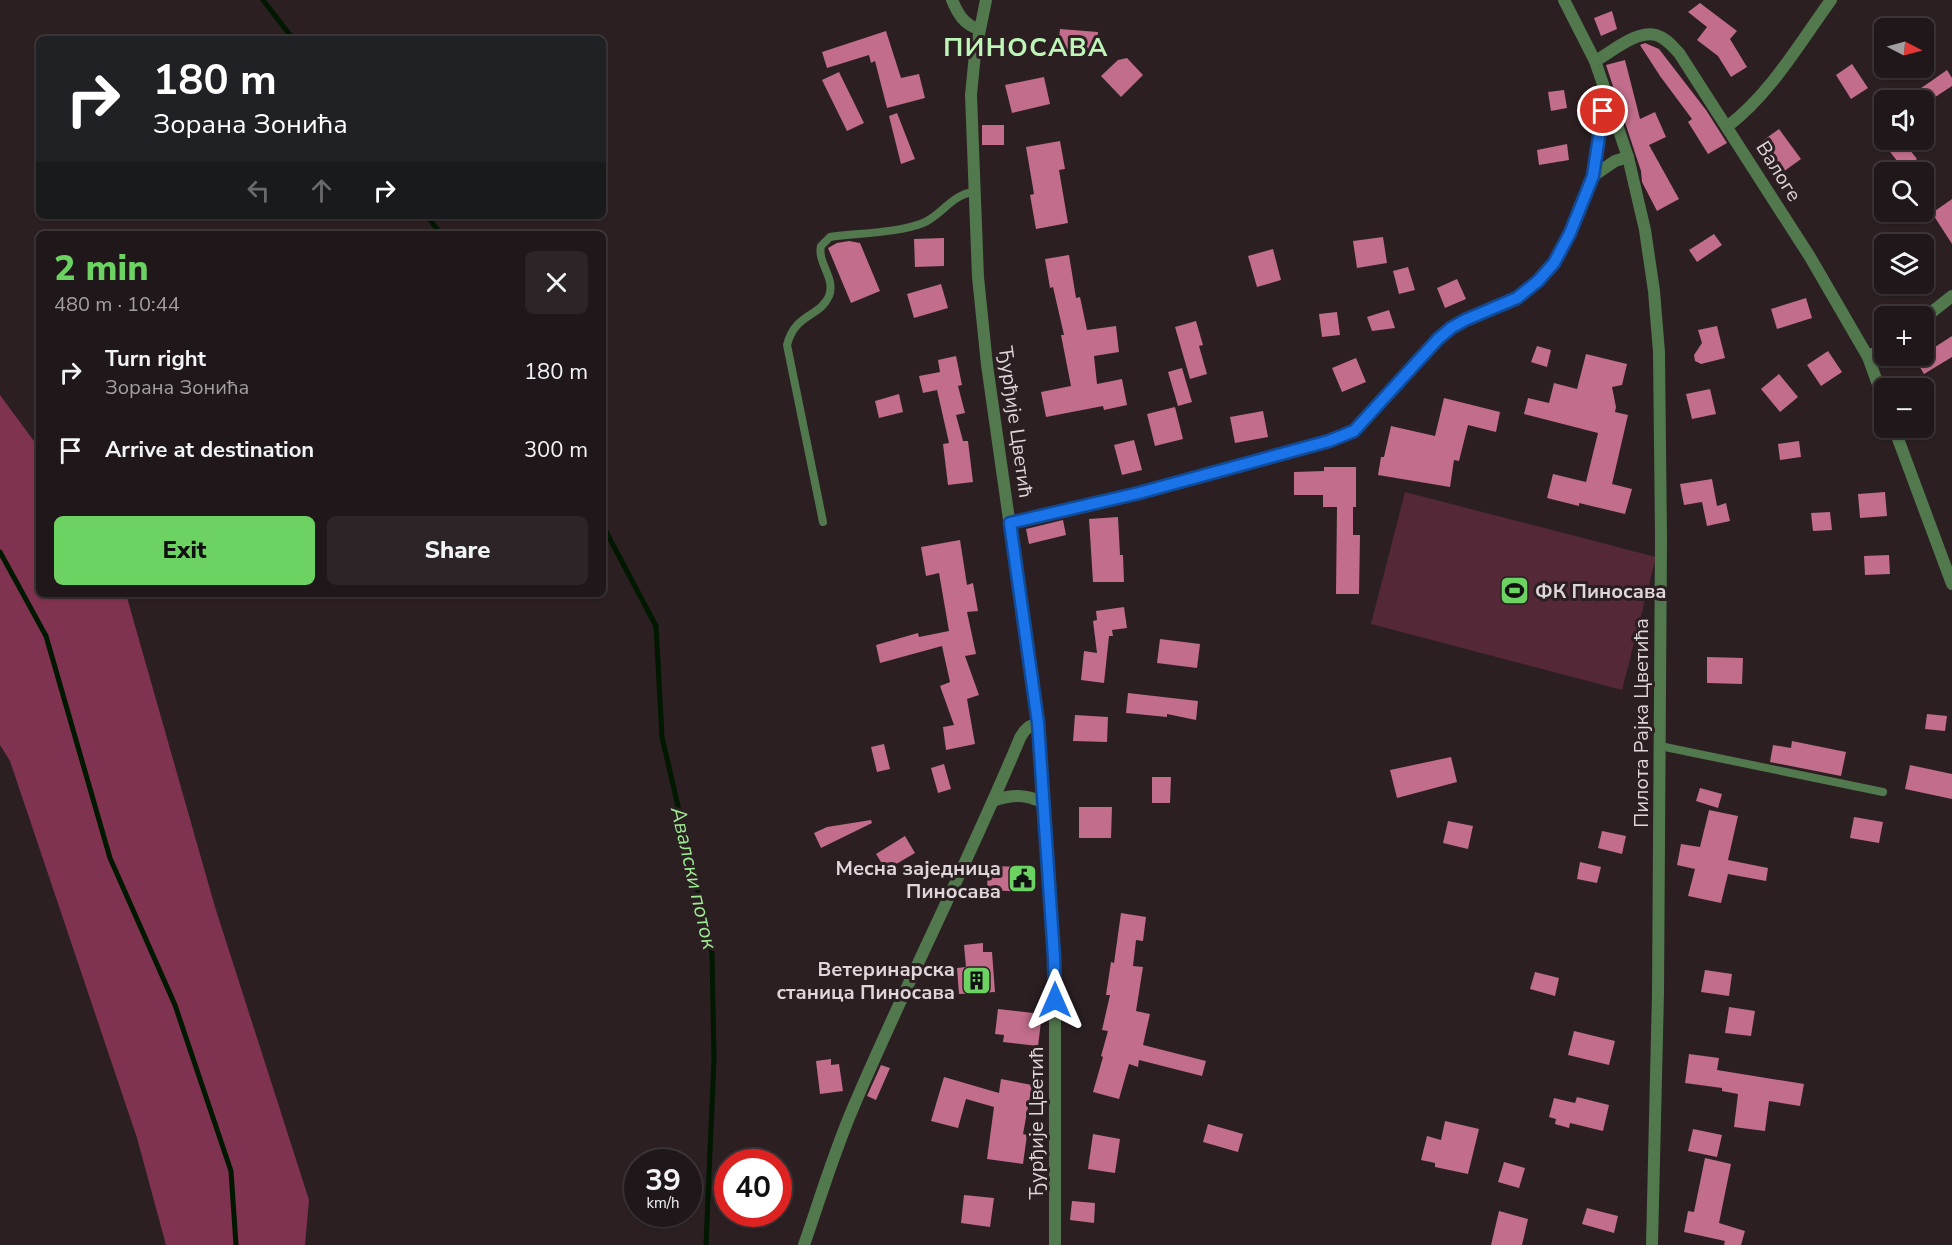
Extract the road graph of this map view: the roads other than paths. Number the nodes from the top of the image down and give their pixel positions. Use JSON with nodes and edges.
{"nodes":[{"id":1,"x":952,"y":0,"type":"edge"},
{"id":2,"x":986,"y":0,"type":"edge"},
{"id":3,"x":1564,"y":0,"type":"edge"},
{"id":4,"x":1831,"y":0,"type":"edge"},
{"id":5,"x":979,"y":29,"type":"junction"},
{"id":6,"x":1595,"y":61,"type":"junction"},
{"id":7,"x":1606,"y":89,"type":"junction"},
{"id":8,"x":1728,"y":126,"type":"junction"},
{"id":9,"x":1628,"y":157,"type":"junction"},
{"id":10,"x":1593,"y":176,"type":"junction"},
{"id":11,"x":974,"y":192,"type":"junction"},
{"id":12,"x":1952,"y":296,"type":"edge"},
{"id":13,"x":1934,"y":310,"type":"edge"},
{"id":14,"x":1874,"y":353,"type":"edge"},
{"id":15,"x":1868,"y":357,"type":"junction"},
{"id":16,"x":1876,"y":378,"type":"edge"},
{"id":17,"x":1898,"y":438,"type":"edge"},
{"id":18,"x":823,"y":522,"type":"dead end"},
{"id":19,"x":1010,"y":523,"type":"junction"},
{"id":20,"x":1952,"y":584,"type":"edge"},
{"id":21,"x":1038,"y":723,"type":"junction"},
{"id":22,"x":1660,"y":746,"type":"junction"},
{"id":23,"x":1883,"y":792,"type":"dead end"},
{"id":24,"x":993,"y":801,"type":"junction"},
{"id":25,"x":1044,"y":803,"type":"junction"},
{"id":26,"x":804,"y":1245,"type":"edge"},
{"id":27,"x":1055,"y":1245,"type":"edge"},
{"id":28,"x":1652,"y":1245,"type":"edge"}],
"edges":[{"from":1,"to":5,"type":"street"},
{"from":2,"to":5,"type":"street","name":"Ђурђије Цветић"},
{"from":3,"to":6,"type":"street","name":"Пилота Рајка Цветића"},
{"from":4,"to":8,"type":"street"},
{"from":5,"to":11,"type":"street","name":"Ђурђије Цветић"},
{"from":6,"to":7,"type":"street","name":"Пилота Рајка Цветића"},
{"from":6,"to":8,"type":"street","name":"Валоге"},
{"from":7,"to":9,"type":"street","name":"Пилота Рајка Цветића"},
{"from":7,"to":10,"type":"street"},
{"from":8,"to":15,"type":"street","name":"Валоге"},
{"from":9,"to":10,"type":"street"},
{"from":9,"to":22,"type":"street","name":"Пилота Рајка Цветића"},
{"from":10,"to":19,"type":"street"},
{"from":11,"to":18,"type":"lane"},
{"from":11,"to":19,"type":"street","name":"Ђурђије Цветић"},
{"from":12,"to":13,"type":"street"},
{"from":14,"to":15,"type":"street"},
{"from":15,"to":16,"type":"street","name":"Валоге"},
{"from":17,"to":20,"type":"street"},
{"from":19,"to":21,"type":"street","name":"Ђурђије Цветић"},
{"from":21,"to":24,"type":"street"},
{"from":21,"to":25,"type":"street","name":"Ђурђије Цветић"},
{"from":22,"to":23,"type":"lane"},
{"from":22,"to":28,"type":"street","name":"Пилота Рајка Цветића"},
{"from":24,"to":25,"type":"street"},
{"from":24,"to":26,"type":"street"},
{"from":25,"to":27,"type":"street","name":"Ђурђије Цветић"}]}
